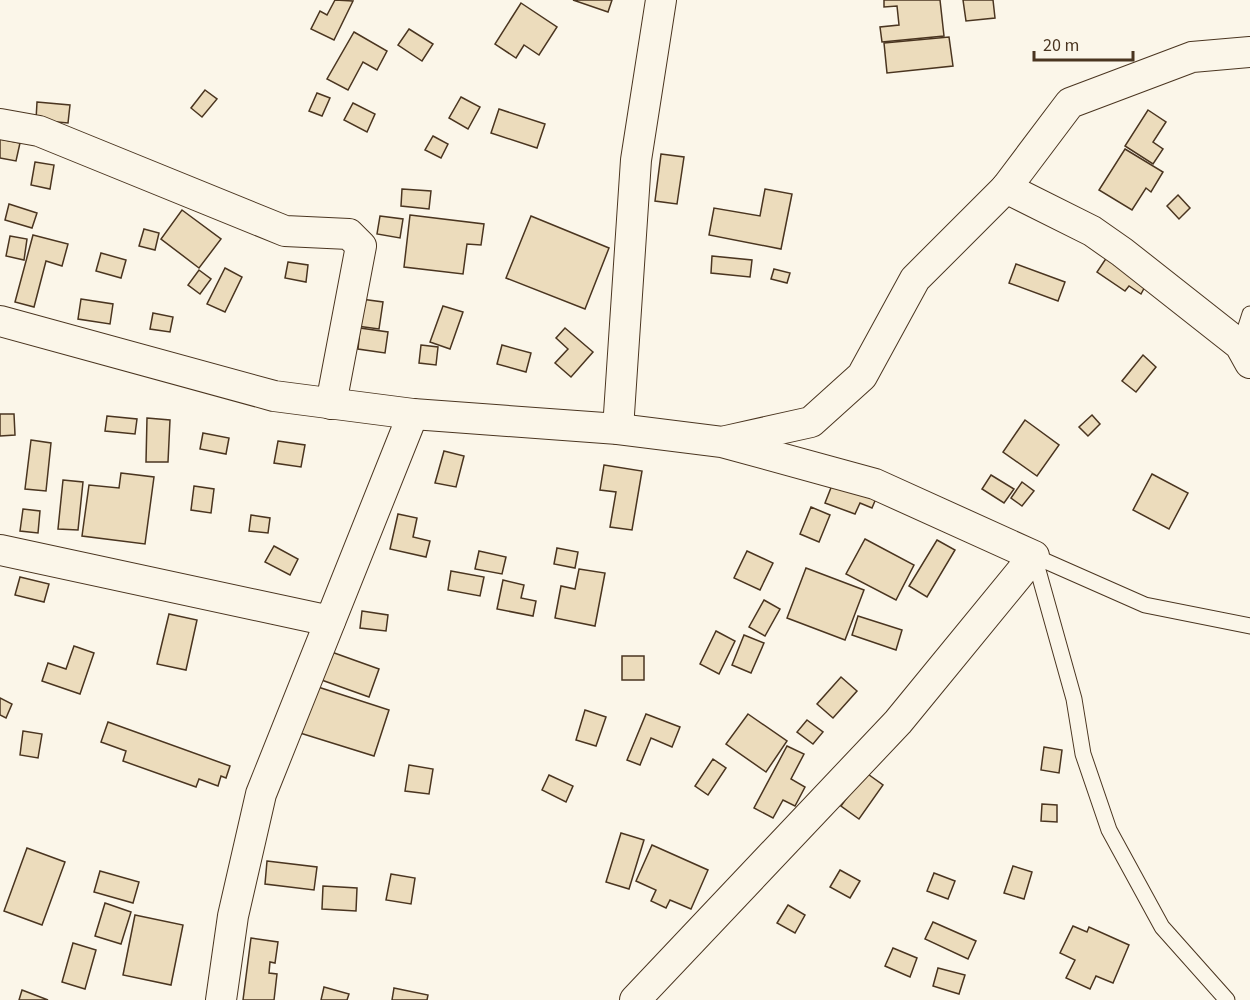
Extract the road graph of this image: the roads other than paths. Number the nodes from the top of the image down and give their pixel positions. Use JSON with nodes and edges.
{"nodes":[{"id":1,"x":662,"y":0,"type":"edge"},
{"id":2,"x":1250,"y":52,"type":"edge"},
{"id":3,"x":0,"y":124,"type":"edge"},
{"id":4,"x":1006,"y":188,"type":"junction"},
{"id":5,"x":1250,"y":314,"type":"edge"},
{"id":6,"x":0,"y":321,"type":"edge"},
{"id":7,"x":1245,"y":354,"type":"edge"},
{"id":8,"x":331,"y":404,"type":"junction"},
{"id":9,"x":413,"y":414,"type":"junction"},
{"id":10,"x":618,"y":429,"type":"junction"},
{"id":11,"x":722,"y":442,"type":"junction"},
{"id":12,"x":0,"y":550,"type":"edge"},
{"id":13,"x":1034,"y":556,"type":"junction"},
{"id":14,"x":330,"y":621,"type":"junction"},
{"id":15,"x":1250,"y":626,"type":"edge"},
{"id":16,"x":221,"y":1000,"type":"edge"},
{"id":17,"x":635,"y":1000,"type":"edge"},
{"id":18,"x":1227,"y":1000,"type":"edge"}],
"edges":[{"from":1,"to":10,"type":"street"},
{"from":2,"to":4,"type":"street"},
{"from":3,"to":8,"type":"street"},
{"from":4,"to":7,"type":"street"},
{"from":4,"to":11,"type":"street"},
{"from":5,"to":7,"type":"lane"},
{"from":6,"to":8,"type":"street"},
{"from":8,"to":9,"type":"street"},
{"from":9,"to":10,"type":"street"},
{"from":9,"to":14,"type":"street"},
{"from":10,"to":11,"type":"street"},
{"from":11,"to":13,"type":"street"},
{"from":12,"to":14,"type":"street"},
{"from":13,"to":15,"type":"lane"},
{"from":13,"to":17,"type":"street"},
{"from":13,"to":18,"type":"lane"},
{"from":14,"to":16,"type":"street"}]}
